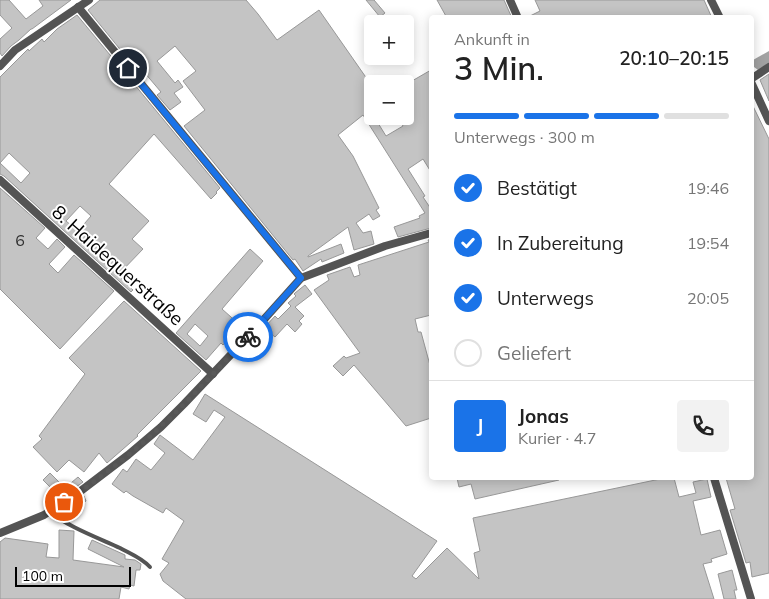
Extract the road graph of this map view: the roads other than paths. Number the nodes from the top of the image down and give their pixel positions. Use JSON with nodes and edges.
{"nodes":[{"id":1,"x":89,"y":0,"type":"edge"},
{"id":2,"x":510,"y":0,"type":"edge"},
{"id":3,"x":711,"y":0,"type":"edge"},
{"id":4,"x":78,"y":7,"type":"junction"},
{"id":5,"x":517,"y":15,"type":"edge"},
{"id":6,"x":718,"y":15,"type":"edge"},
{"id":7,"x":0,"y":66,"type":"edge"},
{"id":8,"x":769,"y":67,"type":"edge"},
{"id":9,"x":754,"y":79,"type":"edge"},
{"id":10,"x":754,"y":88,"type":"edge"},
{"id":11,"x":769,"y":121,"type":"edge"},
{"id":12,"x":0,"y":180,"type":"edge"},
{"id":13,"x":429,"y":234,"type":"edge"},
{"id":14,"x":301,"y":278,"type":"junction"},
{"id":15,"x":213,"y":374,"type":"junction"},
{"id":16,"x":715,"y":480,"type":"edge"},
{"id":17,"x":50,"y":511,"type":"junction"},
{"id":18,"x":0,"y":533,"type":"edge"},
{"id":19,"x":150,"y":567,"type":"dead end"},
{"id":20,"x":751,"y":599,"type":"edge"}],
"edges":[{"from":1,"to":4,"type":"street"},
{"from":2,"to":5,"type":"street"},
{"from":3,"to":6,"type":"street"},
{"from":4,"to":7,"type":"street"},
{"from":4,"to":14,"type":"street"},
{"from":8,"to":9,"type":"street"},
{"from":10,"to":11,"type":"street"},
{"from":12,"to":15,"type":"street","name":"8. Haidequerstraße"},
{"from":13,"to":14,"type":"street"},
{"from":14,"to":15,"type":"street"},
{"from":15,"to":17,"type":"street"},
{"from":16,"to":20,"type":"street"},
{"from":17,"to":18,"type":"street"},
{"from":17,"to":19,"type":"lane"}]}
